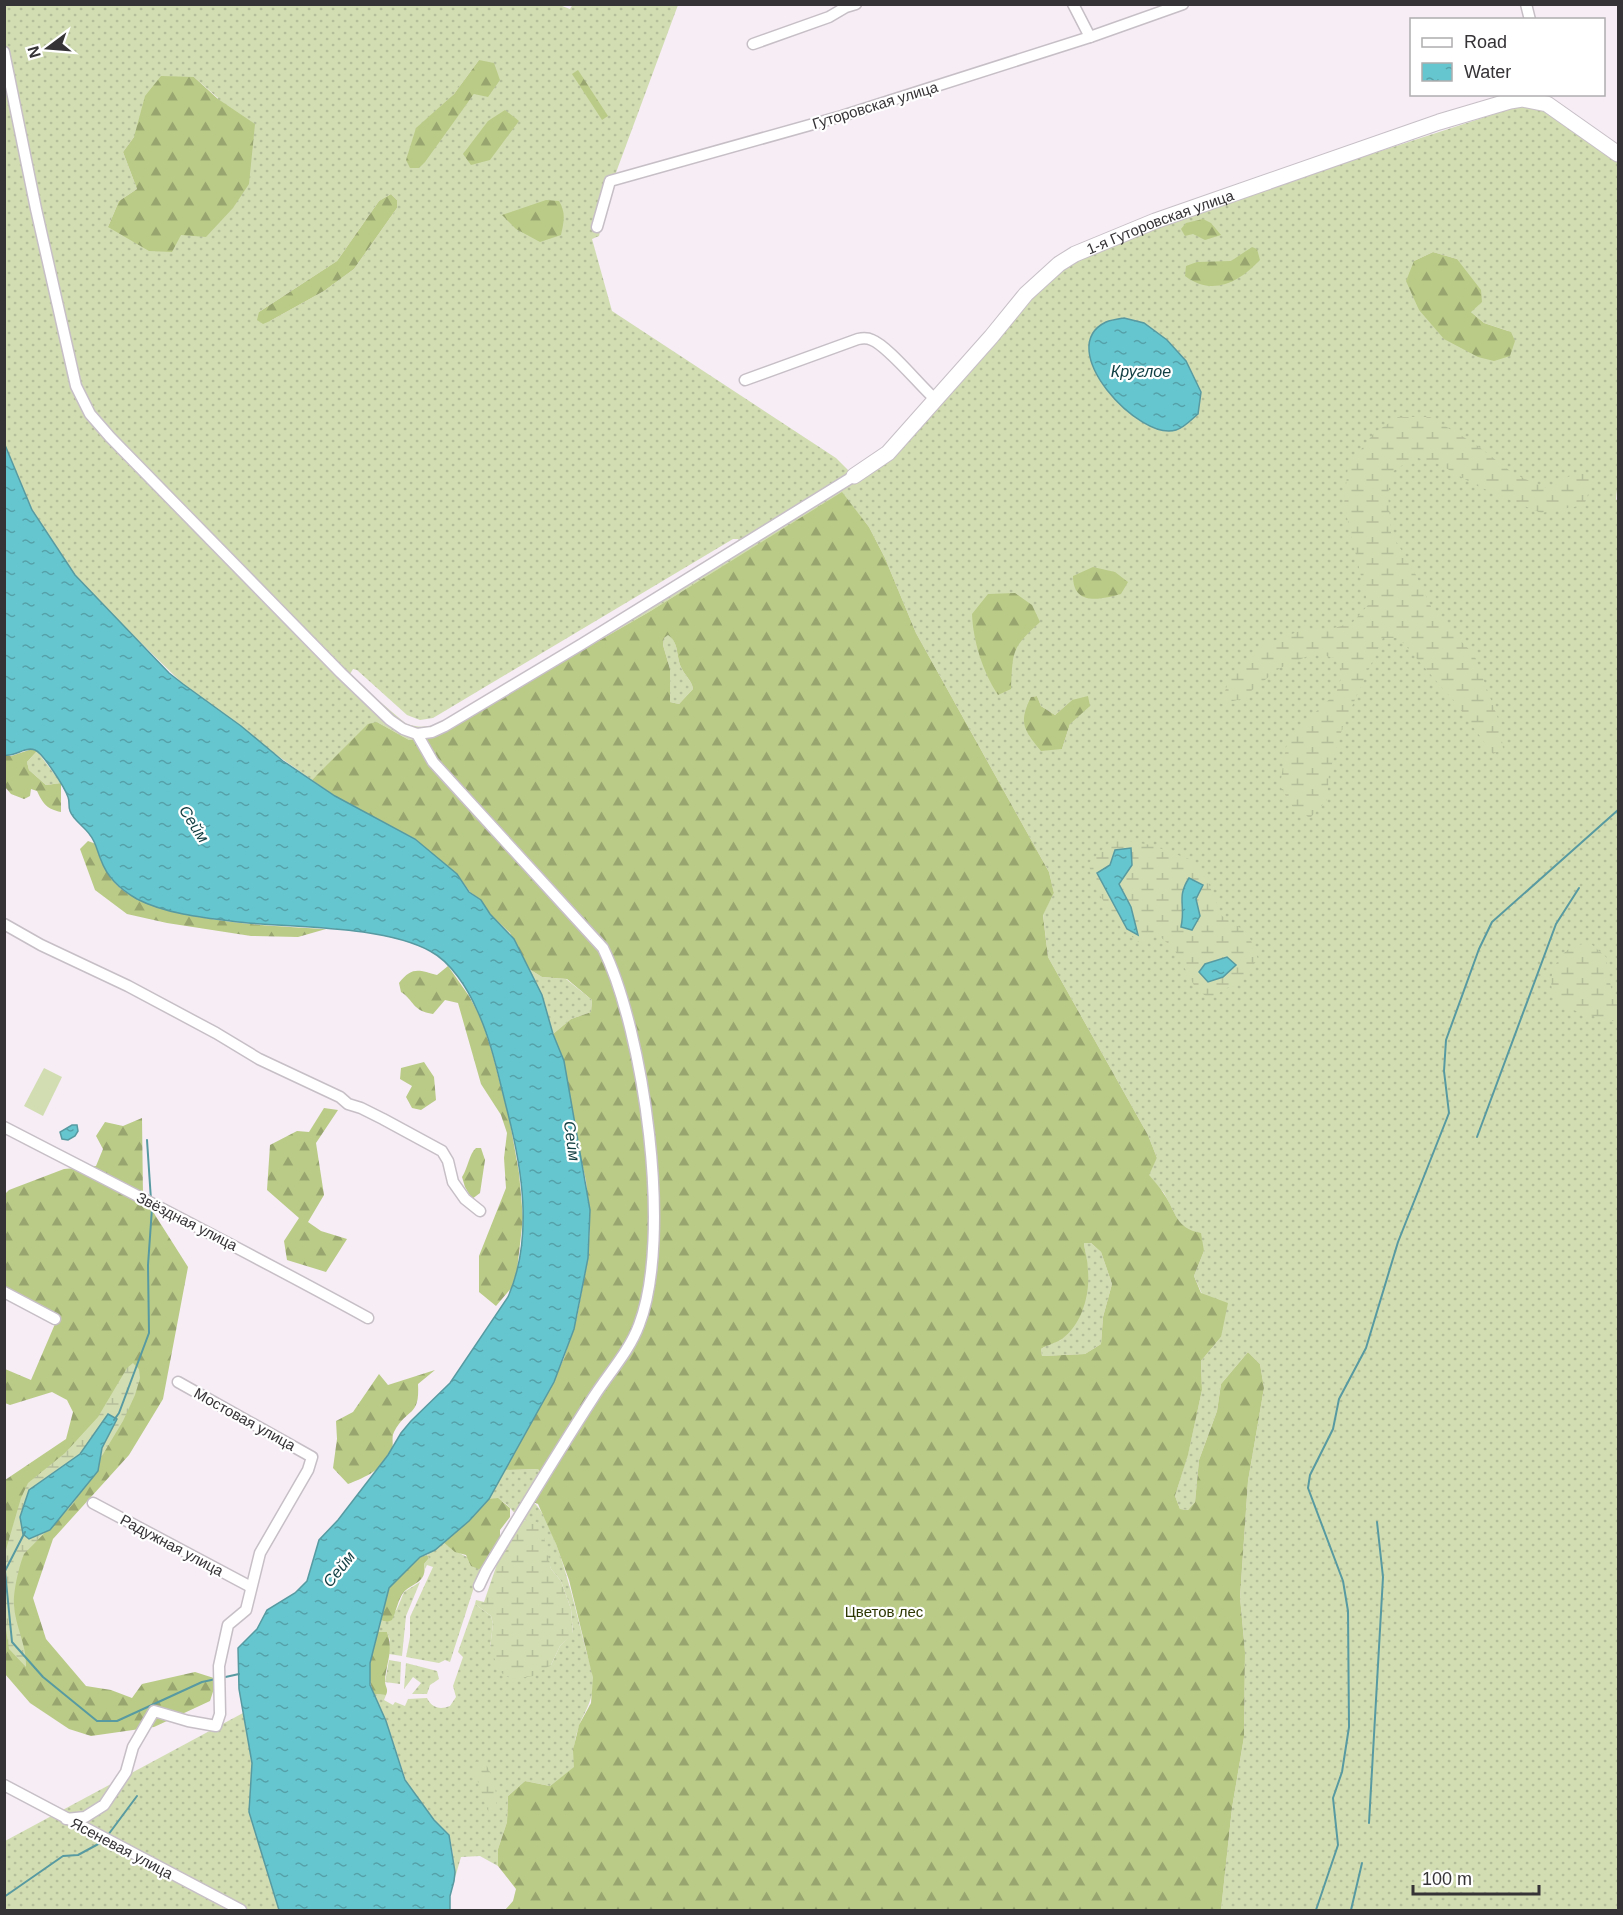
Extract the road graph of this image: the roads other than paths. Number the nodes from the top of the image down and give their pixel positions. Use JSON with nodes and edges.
{"nodes":[{"id":1,"x":856,"y":4,"type":"edge"},
{"id":2,"x":1073,"y":4,"type":"edge"},
{"id":3,"x":1183,"y":4,"type":"edge"},
{"id":4,"x":1090,"y":37,"type":"junction"},
{"id":5,"x":753,"y":44,"type":"dead end"},
{"id":6,"x":4,"y":52,"type":"edge"},
{"id":7,"x":1546,"y":99,"type":"edge"},
{"id":8,"x":1618,"y":154,"type":"edge"},
{"id":9,"x":597,"y":227,"type":"dead end"},
{"id":10,"x":745,"y":380,"type":"dead end"},
{"id":11,"x":936,"y":400,"type":"junction"},
{"id":12,"x":854,"y":476,"type":"joint"},
{"id":13,"x":417,"y":734,"type":"junction"},
{"id":14,"x":4,"y":924,"type":"edge"},
{"id":15,"x":4,"y":1127,"type":"edge"},
{"id":16,"x":480,"y":1210,"type":"dead end"},
{"id":17,"x":4,"y":1293,"type":"edge"},
{"id":18,"x":55,"y":1318,"type":"dead end"},
{"id":19,"x":368,"y":1318,"type":"dead end"},
{"id":20,"x":178,"y":1382,"type":"dead end"},
{"id":21,"x":93,"y":1503,"type":"dead end"},
{"id":22,"x":479,"y":1586,"type":"dead end"},
{"id":23,"x":251,"y":1587,"type":"junction"},
{"id":24,"x":4,"y":1785,"type":"edge"},
{"id":25,"x":66,"y":1819,"type":"junction"},
{"id":26,"x":240,"y":1911,"type":"edge"}],
"edges":[{"from":1,"to":5,"type":"street"},
{"from":2,"to":4,"type":"street"},
{"from":3,"to":4,"type":"street","name":"Гуторовская улица"},
{"from":4,"to":9,"type":"street","name":"Гуторовская улица"},
{"from":6,"to":13,"type":"street"},
{"from":7,"to":8,"type":"street"},
{"from":7,"to":11,"type":"street","name":"1-я Гуторовская улица"},
{"from":10,"to":11,"type":"street"},
{"from":11,"to":12,"type":"street","name":"1-я Гуторовская улица"},
{"from":12,"to":13,"type":"street"},
{"from":13,"to":22,"type":"street"},
{"from":14,"to":16,"type":"street"},
{"from":15,"to":19,"type":"street","name":"Звёздная улица"},
{"from":17,"to":18,"type":"street"},
{"from":20,"to":23,"type":"street","name":"Мостовая улица"},
{"from":21,"to":23,"type":"street","name":"Радужная улица"},
{"from":23,"to":25,"type":"street"},
{"from":24,"to":25,"type":"street","name":"Ясеневая улица"},
{"from":25,"to":26,"type":"street","name":"Ясеневая улица"}]}
